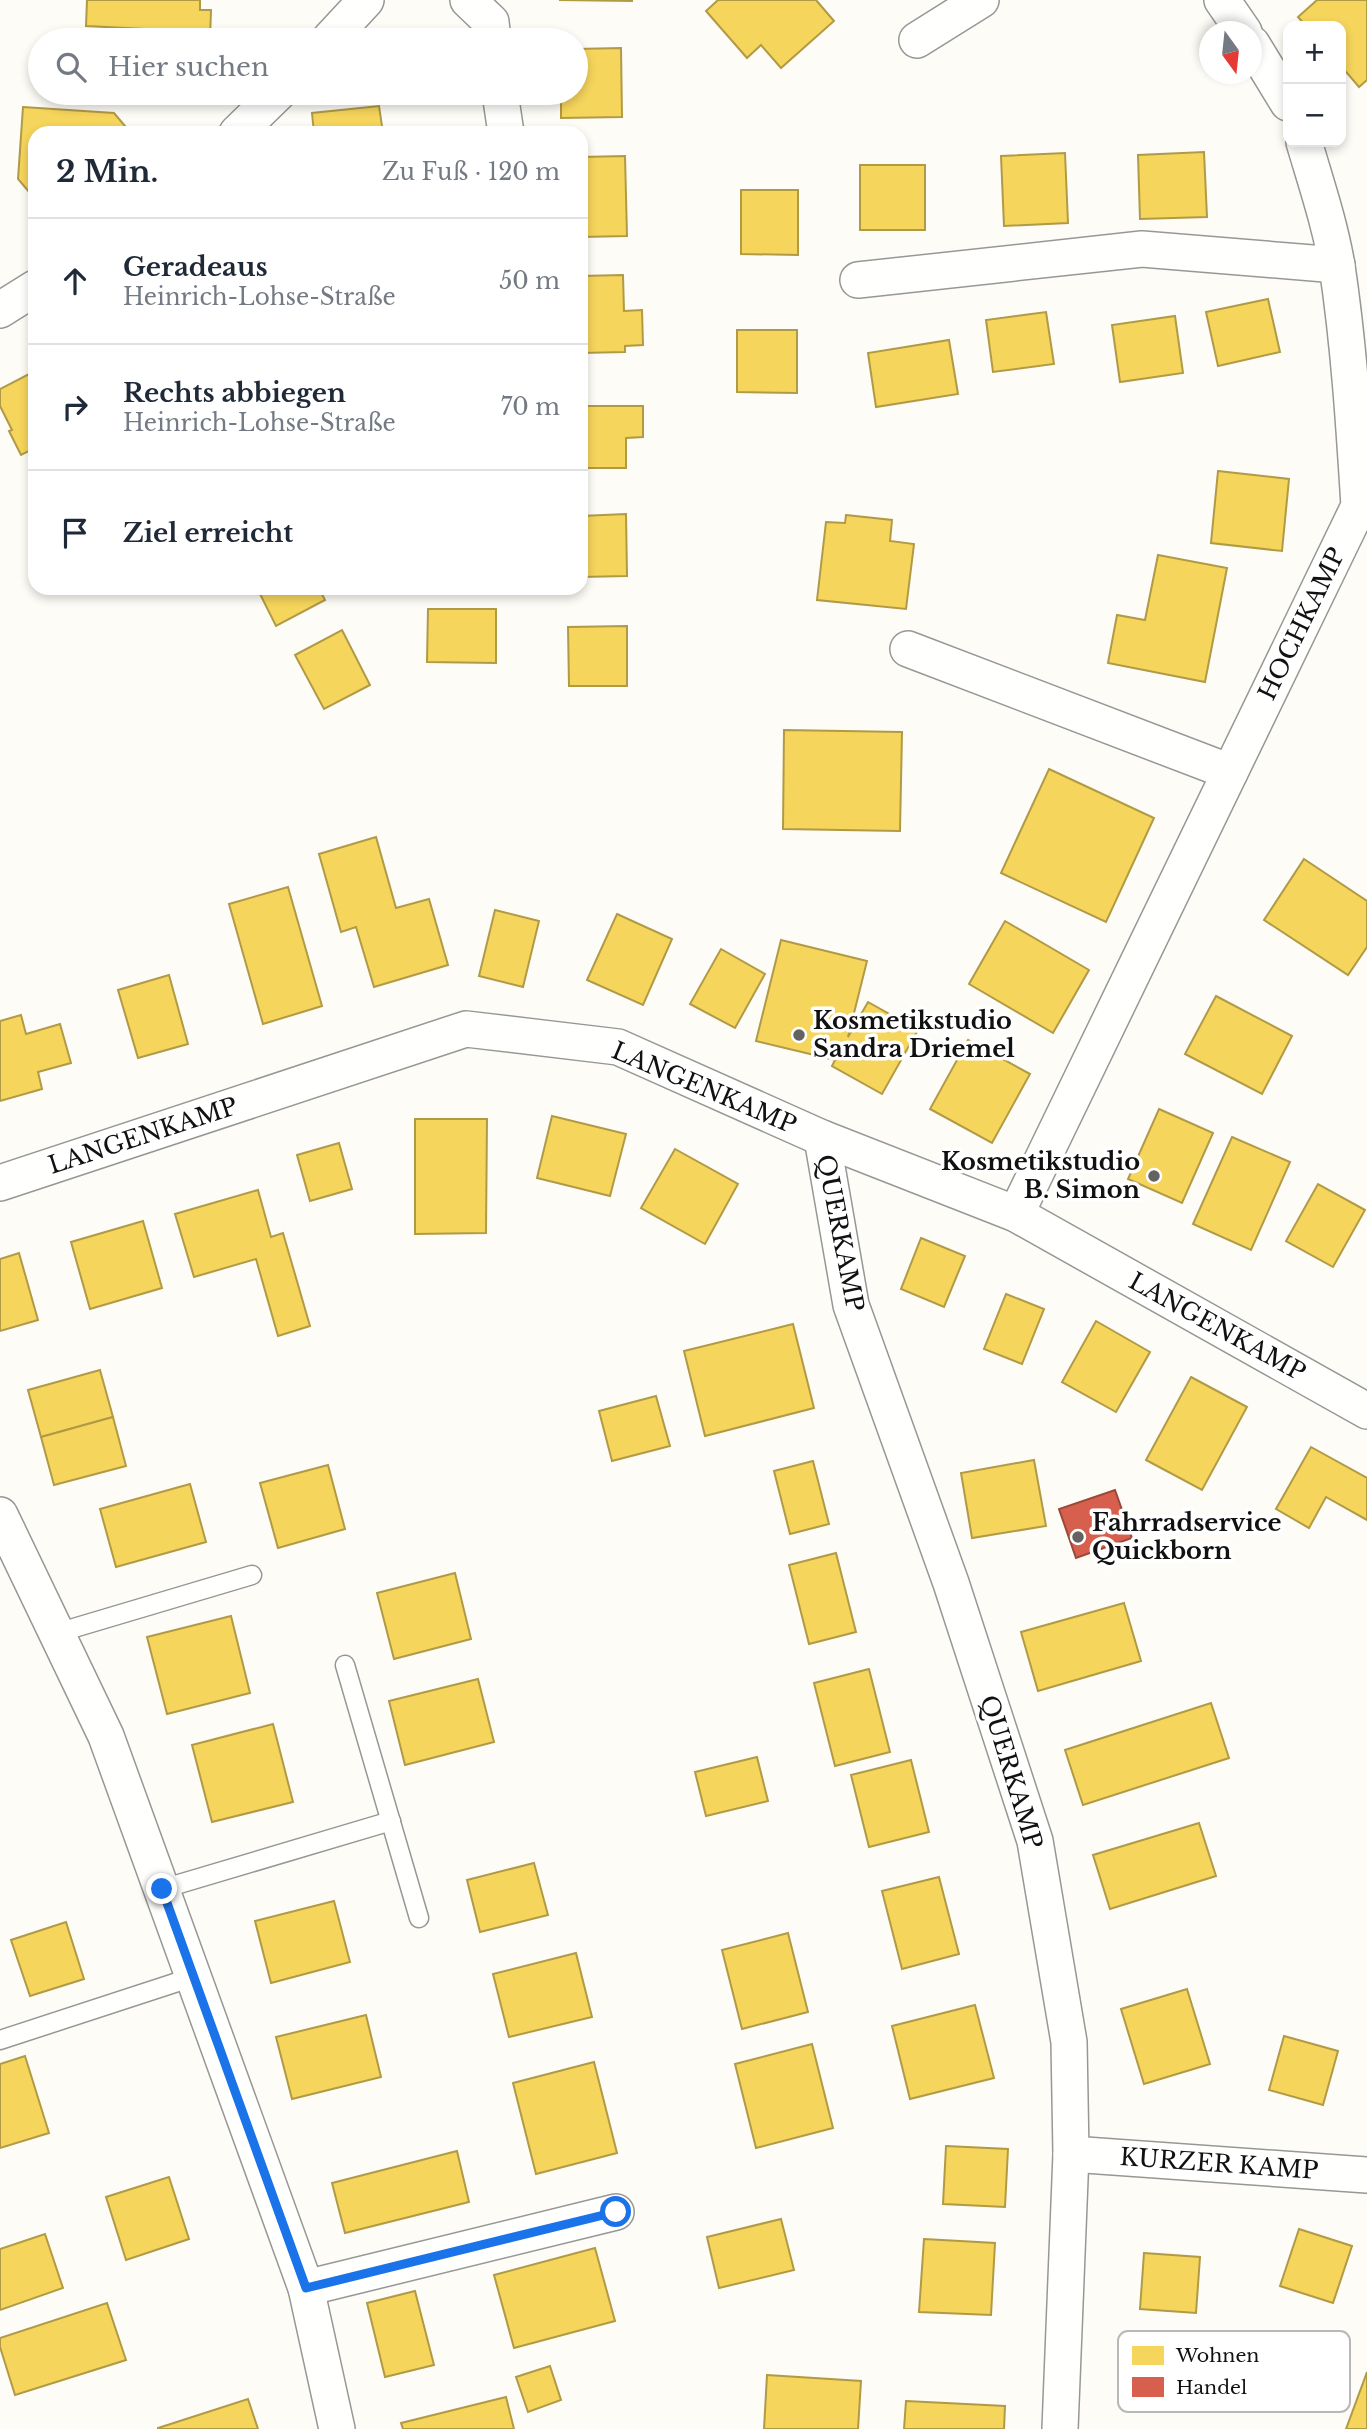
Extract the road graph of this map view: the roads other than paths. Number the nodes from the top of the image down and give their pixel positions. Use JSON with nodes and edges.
{"nodes":[{"id":1,"x":366,"y":0,"type":"edge"},
{"id":2,"x":468,"y":0,"type":"edge"},
{"id":3,"x":981,"y":0,"type":"edge"},
{"id":4,"x":1222,"y":0,"type":"edge"},
{"id":5,"x":1236,"y":21,"type":"edge"},
{"id":6,"x":341,"y":28,"type":"edge"},
{"id":7,"x":492,"y":28,"type":"edge"},
{"id":8,"x":917,"y":40,"type":"dead end"},
{"id":9,"x":1262,"y":62,"type":"edge"},
{"id":10,"x":1283,"y":95,"type":"edge"},
{"id":11,"x":266,"y":105,"type":"edge"},
{"id":12,"x":502,"y":105,"type":"edge"},
{"id":13,"x":244,"y":126,"type":"edge"},
{"id":14,"x":505,"y":126,"type":"edge"},
{"id":15,"x":1306,"y":147,"type":"edge"},
{"id":16,"x":1336,"y":265,"type":"junction"},
{"id":17,"x":858,"y":280,"type":"dead end"},
{"id":18,"x":28,"y":292,"type":"edge"},
{"id":19,"x":0,"y":310,"type":"edge"},
{"id":20,"x":1363,"y":508,"type":"edge"},
{"id":21,"x":908,"y":649,"type":"dead end"},
{"id":22,"x":1230,"y":772,"type":"junction"},
{"id":23,"x":822,"y":1138,"type":"junction"},
{"id":24,"x":0,"y":1183,"type":"edge"},
{"id":25,"x":1016,"y":1214,"type":"junction"},
{"id":26,"x":1367,"y":1410,"type":"edge"},
{"id":27,"x":0,"y":1515,"type":"edge"},
{"id":28,"x":252,"y":1575,"type":"dead end"},
{"id":29,"x":57,"y":1633,"type":"junction"},
{"id":30,"x":345,"y":1665,"type":"dead end"},
{"id":31,"x":391,"y":1821,"type":"junction"},
{"id":32,"x":162,"y":1889,"type":"junction"},
{"id":33,"x":419,"y":1918,"type":"dead end"},
{"id":34,"x":193,"y":1977,"type":"junction"},
{"id":35,"x":0,"y":2040,"type":"edge"},
{"id":36,"x":1071,"y":2154,"type":"junction"},
{"id":37,"x":1367,"y":2175,"type":"edge"},
{"id":38,"x":616,"y":2212,"type":"dead end"},
{"id":39,"x":306,"y":2288,"type":"junction"},
{"id":40,"x":337,"y":2429,"type":"edge"},
{"id":41,"x":1060,"y":2429,"type":"edge"}],
"edges":[{"from":1,"to":6,"type":"street"},
{"from":2,"to":7,"type":"street"},
{"from":3,"to":8,"type":"street"},
{"from":4,"to":5,"type":"street"},
{"from":9,"to":10,"type":"street"},
{"from":11,"to":13,"type":"street"},
{"from":12,"to":14,"type":"street"},
{"from":15,"to":16,"type":"street","name":"HOCHKAMP"},
{"from":16,"to":17,"type":"street"},
{"from":16,"to":20,"type":"street","name":"HOCHKAMP"},
{"from":18,"to":19,"type":"street"},
{"from":20,"to":22,"type":"street","name":"HOCHKAMP"},
{"from":21,"to":22,"type":"street"},
{"from":22,"to":25,"type":"street","name":"HOCHKAMP"},
{"from":23,"to":24,"type":"street","name":"LANGENKAMP"},
{"from":23,"to":25,"type":"street","name":"LANGENKAMP"},
{"from":23,"to":36,"type":"street","name":"QUERKAMP"},
{"from":25,"to":26,"type":"street","name":"LANGENKAMP"},
{"from":27,"to":29,"type":"street"},
{"from":28,"to":29,"type":"lane"},
{"from":29,"to":32,"type":"street"},
{"from":30,"to":31,"type":"lane"},
{"from":31,"to":32,"type":"lane"},
{"from":31,"to":33,"type":"lane"},
{"from":32,"to":34,"type":"street"},
{"from":34,"to":35,"type":"lane"},
{"from":34,"to":39,"type":"street"},
{"from":36,"to":37,"type":"street","name":"KURZER KAMP"},
{"from":36,"to":41,"type":"street","name":"QUERKAMP"},
{"from":38,"to":39,"type":"street"},
{"from":39,"to":40,"type":"street"}]}
